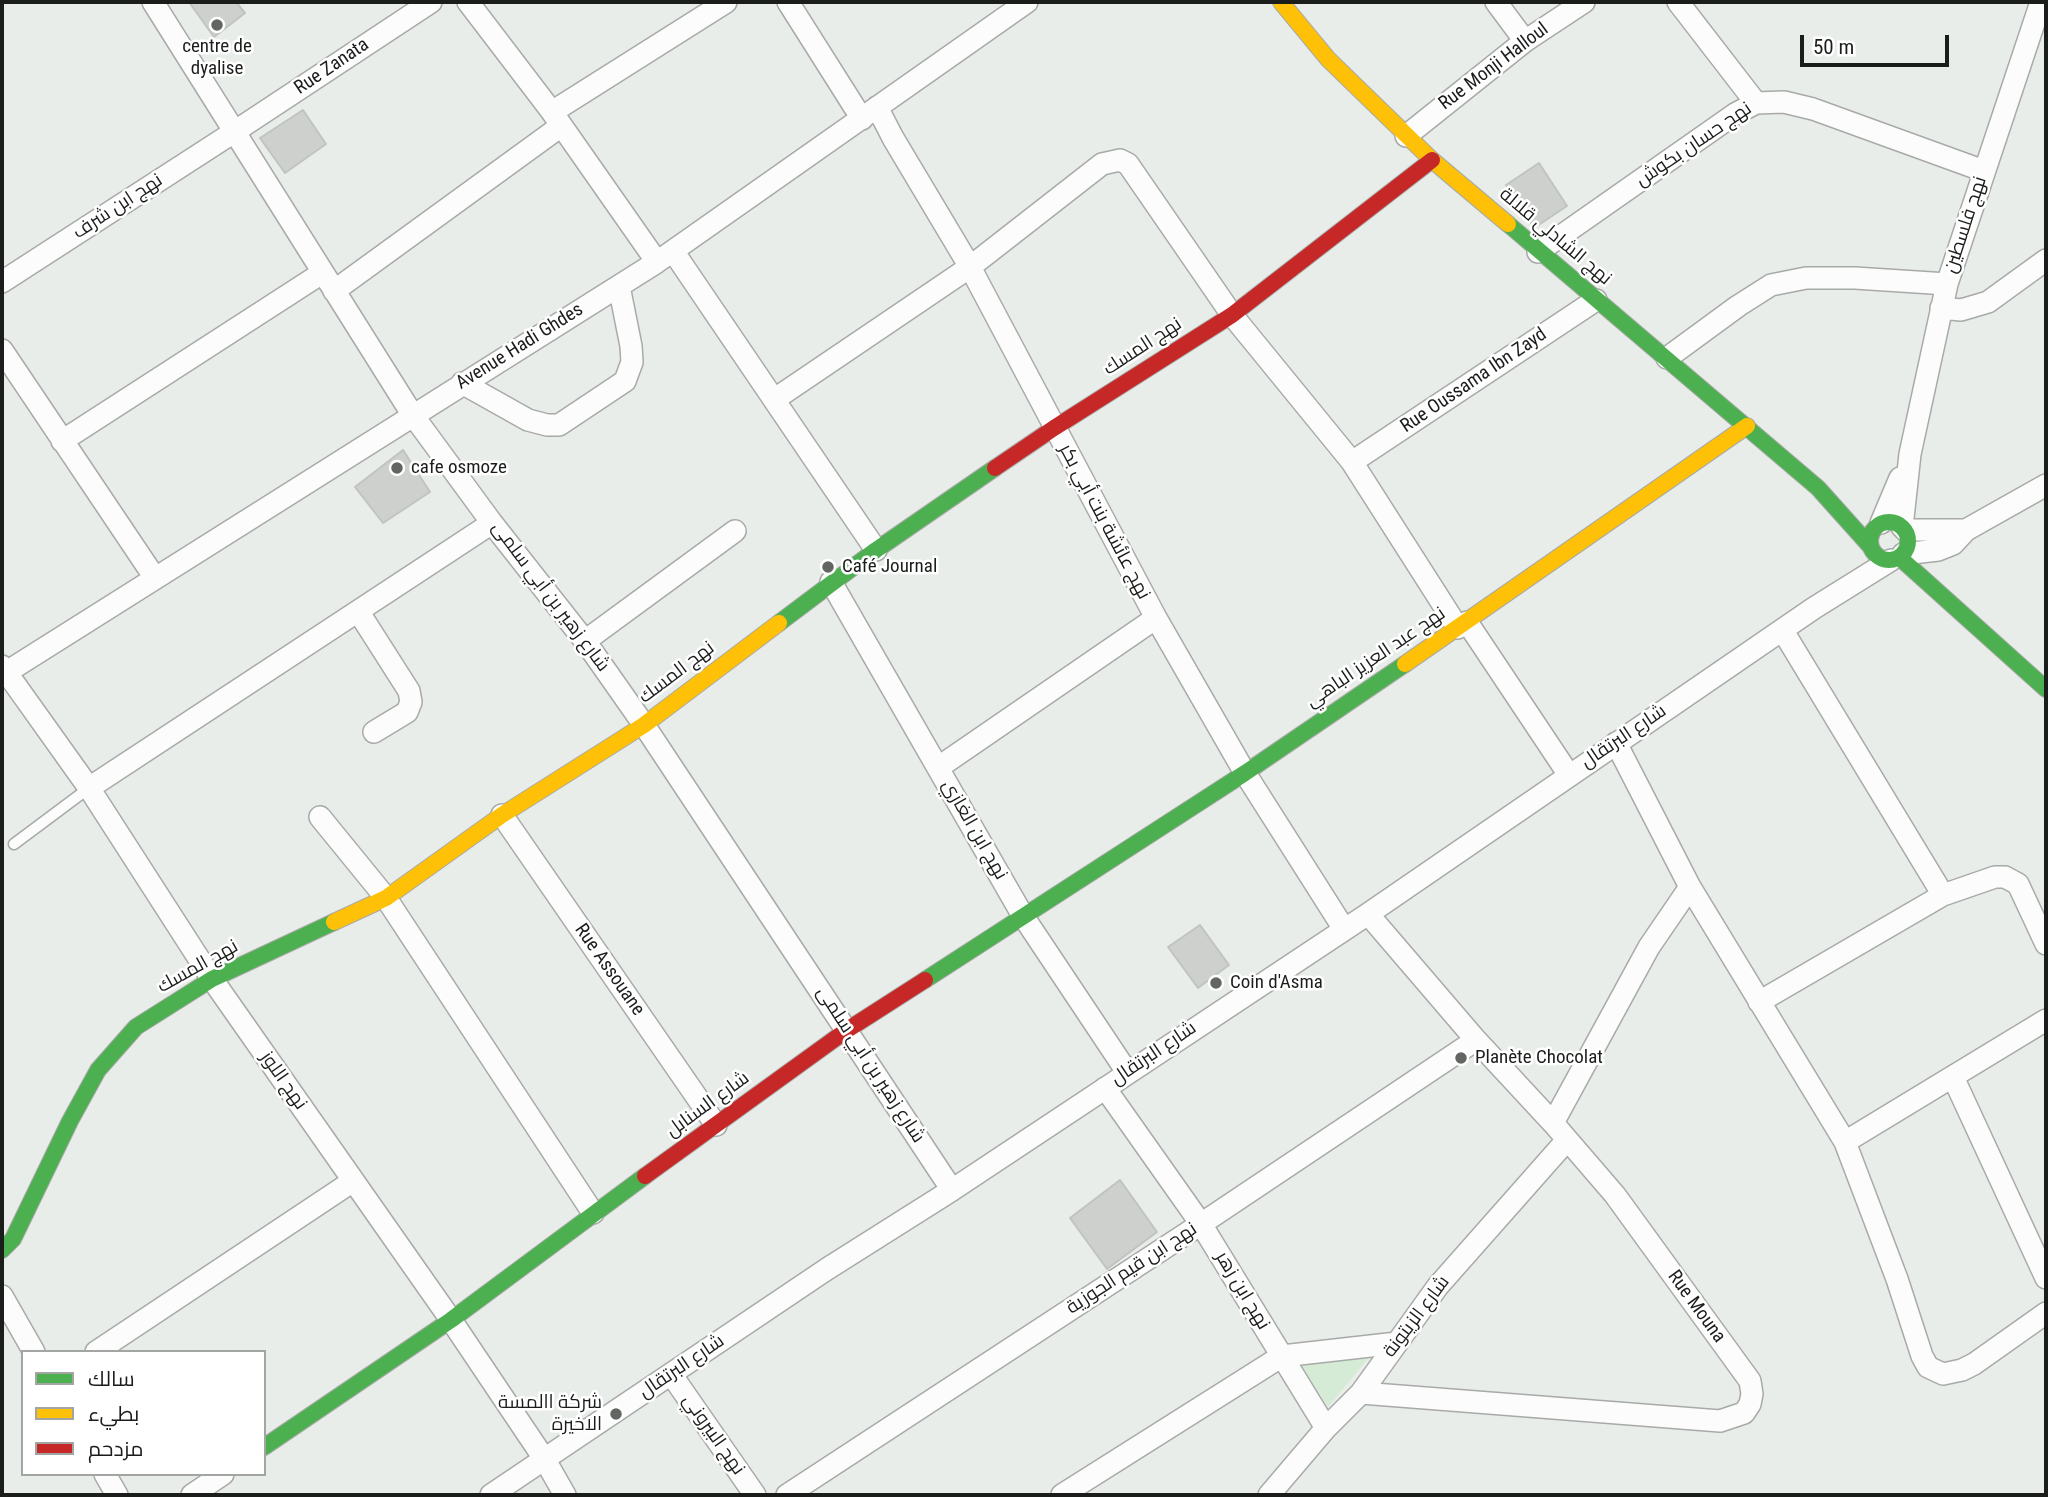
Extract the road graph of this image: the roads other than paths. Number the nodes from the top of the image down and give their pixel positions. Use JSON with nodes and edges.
{"nodes":[{"id":1,"x":153,"y":2,"type":"edge"},
{"id":2,"x":430,"y":2,"type":"edge"},
{"id":3,"x":468,"y":2,"type":"edge"},
{"id":4,"x":726,"y":2,"type":"edge"},
{"id":5,"x":788,"y":2,"type":"edge"},
{"id":6,"x":1027,"y":2,"type":"edge"},
{"id":7,"x":1280,"y":2,"type":"edge"},
{"id":8,"x":1496,"y":2,"type":"edge"},
{"id":9,"x":1584,"y":2,"type":"edge"},
{"id":10,"x":1678,"y":2,"type":"edge"},
{"id":11,"x":2038,"y":3,"type":"edge"},
{"id":12,"x":995,"y":10,"type":"edge"},
{"id":13,"x":1525,"y":41,"type":"junction"},
{"id":14,"x":1756,"y":103,"type":"junction"},
{"id":15,"x":869,"y":113,"type":"junction"},
{"id":16,"x":556,"y":119,"type":"junction"},
{"id":17,"x":233,"y":132,"type":"junction"},
{"id":18,"x":1406,"y":136,"type":"junction"},
{"id":19,"x":1432,"y":160,"type":"junction"},
{"id":20,"x":1984,"y":172,"type":"junction"},
{"id":21,"x":1538,"y":252,"type":"junction"},
{"id":22,"x":665,"y":256,"type":"junction"},
{"id":23,"x":2046,"y":260,"type":"edge"},
{"id":24,"x":970,"y":267,"type":"junction"},
{"id":25,"x":2,"y":282,"type":"edge"},
{"id":26,"x":328,"y":282,"type":"junction"},
{"id":27,"x":1947,"y":285,"type":"junction"},
{"id":28,"x":619,"y":286,"type":"junction"},
{"id":29,"x":1597,"y":300,"type":"junction"},
{"id":30,"x":1941,"y":308,"type":"junction"},
{"id":31,"x":1232,"y":315,"type":"junction"},
{"id":32,"x":2,"y":350,"type":"edge"},
{"id":33,"x":1667,"y":358,"type":"junction"},
{"id":34,"x":462,"y":383,"type":"junction"},
{"id":35,"x":775,"y":399,"type":"junction"},
{"id":36,"x":412,"y":414,"type":"junction"},
{"id":37,"x":1748,"y":426,"type":"junction"},
{"id":38,"x":1054,"y":429,"type":"junction"},
{"id":39,"x":62,"y":441,"type":"junction"},
{"id":40,"x":1352,"y":462,"type":"junction"},
{"id":41,"x":2046,"y":485,"type":"edge"},
{"id":42,"x":1818,"y":488,"type":"junction"},
{"id":43,"x":492,"y":523,"type":"junction"},
{"id":44,"x":1891,"y":526,"type":"junction"},
{"id":45,"x":1966,"y":530,"type":"junction"},
{"id":46,"x":735,"y":531,"type":"dead end"},
{"id":47,"x":1871,"y":547,"type":"junction"},
{"id":48,"x":876,"y":550,"type":"junction"},
{"id":49,"x":1898,"y":557,"type":"junction"},
{"id":50,"x":155,"y":578,"type":"junction"},
{"id":51,"x":831,"y":582,"type":"junction"},
{"id":52,"x":1814,"y":608,"type":"junction"},
{"id":53,"x":358,"y":611,"type":"junction"},
{"id":54,"x":1156,"y":618,"type":"junction"},
{"id":55,"x":1462,"y":625,"type":"junction"},
{"id":56,"x":1783,"y":631,"type":"junction"},
{"id":57,"x":585,"y":641,"type":"junction"},
{"id":58,"x":3,"y":671,"type":"edge"},
{"id":59,"x":2046,"y":689,"type":"edge"},
{"id":60,"x":644,"y":725,"type":"junction"},
{"id":61,"x":373,"y":732,"type":"dead end"},
{"id":62,"x":1616,"y":743,"type":"junction"},
{"id":63,"x":939,"y":767,"type":"junction"},
{"id":64,"x":1245,"y":773,"type":"junction"},
{"id":65,"x":1569,"y":775,"type":"junction"},
{"id":66,"x":89,"y":788,"type":"junction"},
{"id":67,"x":502,"y":815,"type":"junction"},
{"id":68,"x":320,"y":817,"type":"dead end"},
{"id":69,"x":14,"y":844,"type":"dead end"},
{"id":70,"x":1690,"y":887,"type":"junction"},
{"id":71,"x":1943,"y":895,"type":"junction"},
{"id":72,"x":386,"y":898,"type":"junction"},
{"id":73,"x":1368,"y":914,"type":"junction"},
{"id":74,"x":1023,"y":916,"type":"junction"},
{"id":75,"x":1344,"y":929,"type":"junction"},
{"id":76,"x":2046,"y":944,"type":"edge"},
{"id":77,"x":212,"y":979,"type":"junction"},
{"id":78,"x":1759,"y":1002,"type":"junction"},
{"id":79,"x":2046,"y":1020,"type":"edge"},
{"id":80,"x":847,"y":1030,"type":"junction"},
{"id":81,"x":1476,"y":1040,"type":"junction"},
{"id":82,"x":1127,"y":1072,"type":"junction"},
{"id":83,"x":1953,"y":1077,"type":"junction"},
{"id":84,"x":1105,"y":1088,"type":"junction"},
{"id":85,"x":1553,"y":1123,"type":"junction"},
{"id":86,"x":716,"y":1125,"type":"junction"},
{"id":87,"x":1567,"y":1140,"type":"junction"},
{"id":88,"x":1846,"y":1142,"type":"junction"},
{"id":89,"x":353,"y":1181,"type":"junction"},
{"id":90,"x":952,"y":1190,"type":"junction"},
{"id":91,"x":593,"y":1213,"type":"junction"},
{"id":92,"x":1202,"y":1224,"type":"junction"},
{"id":93,"x":2,"y":1250,"type":"edge"},
{"id":94,"x":2046,"y":1278,"type":"edge"},
{"id":95,"x":2,"y":1296,"type":"edge"},
{"id":96,"x":2046,"y":1313,"type":"edge"},
{"id":97,"x":451,"y":1320,"type":"junction"},
{"id":98,"x":1397,"y":1343,"type":"junction"},
{"id":99,"x":33,"y":1350,"type":"edge"},
{"id":100,"x":99,"y":1350,"type":"edge"},
{"id":101,"x":1282,"y":1356,"type":"junction"},
{"id":102,"x":671,"y":1374,"type":"junction"},
{"id":103,"x":1361,"y":1394,"type":"junction"},
{"id":104,"x":1326,"y":1428,"type":"junction"},
{"id":105,"x":266,"y":1446,"type":"edge"},
{"id":106,"x":545,"y":1460,"type":"junction"},
{"id":107,"x":106,"y":1476,"type":"edge"},
{"id":108,"x":220,"y":1476,"type":"edge"},
{"id":109,"x":117,"y":1495,"type":"edge"},
{"id":110,"x":192,"y":1495,"type":"edge"},
{"id":111,"x":491,"y":1495,"type":"edge"},
{"id":112,"x":565,"y":1495,"type":"edge"},
{"id":113,"x":755,"y":1495,"type":"edge"},
{"id":114,"x":787,"y":1495,"type":"edge"},
{"id":115,"x":1062,"y":1495,"type":"edge"},
{"id":116,"x":1269,"y":1495,"type":"edge"}],
"edges":[{"from":1,"to":17,"type":"street","name":"شارع زهير بن أبي سلمى"},
{"from":2,"to":17,"type":"street","name":"Rue Zanata"},
{"from":3,"to":16,"type":"street"},
{"from":4,"to":16,"type":"street"},
{"from":5,"to":15,"type":"street","name":"نهج عائشة بنت أبي بكر"},
{"from":6,"to":12,"type":"street","name":"Avenue Hadi Ghdes"},
{"from":7,"to":18,"type":"street","name":"نهج الشادلي قلالة"},
{"from":8,"to":13,"type":"street"},
{"from":9,"to":13,"type":"street","name":"Rue Monji Halloul"},
{"from":10,"to":14,"type":"street"},
{"from":11,"to":20,"type":"street","name":"نهج فلسطين"},
{"from":12,"to":15,"type":"street","name":"Avenue Hadi Ghdes"},
{"from":13,"to":18,"type":"street","name":"Rue Monji Halloul"},
{"from":14,"to":20,"type":"street","name":"نهج حسان بكوش"},
{"from":14,"to":21,"type":"street","name":"نهج حسان بكوش"},
{"from":15,"to":22,"type":"street","name":"Avenue Hadi Ghdes"},
{"from":15,"to":24,"type":"street","name":"نهج عائشة بنت أبي بكر"},
{"from":16,"to":22,"type":"street"},
{"from":16,"to":26,"type":"street"},
{"from":17,"to":25,"type":"street","name":"نهج ابن شرف"},
{"from":17,"to":26,"type":"street","name":"شارع زهير بن أبي سلمى"},
{"from":18,"to":19,"type":"street","name":"نهج الشادلي قلالة"},
{"from":19,"to":21,"type":"street","name":"نهج الشادلي قلالة"},
{"from":19,"to":31,"type":"street","name":"نهج المسك"},
{"from":20,"to":27,"type":"street","name":"نهج فلسطين"},
{"from":21,"to":29,"type":"street","name":"نهج الشادلي قلالة"},
{"from":22,"to":28,"type":"street","name":"Avenue Hadi Ghdes"},
{"from":22,"to":35,"type":"street"},
{"from":23,"to":30,"type":"street"},
{"from":24,"to":31,"type":"street"},
{"from":24,"to":35,"type":"street"},
{"from":24,"to":38,"type":"street","name":"نهج عائشة بنت أبي بكر"},
{"from":26,"to":36,"type":"street","name":"شارع زهير بن أبي سلمى"},
{"from":26,"to":39,"type":"street"},
{"from":27,"to":30,"type":"street","name":"نهج فلسطين"},
{"from":27,"to":33,"type":"street"},
{"from":28,"to":34,"type":"street","name":"Avenue Hadi Ghdes"},
{"from":28,"to":34,"type":"street"},
{"from":29,"to":33,"type":"street","name":"نهج الشادلي قلالة"},
{"from":29,"to":40,"type":"street","name":"Rue Oussama Ibn Zayd"},
{"from":30,"to":44,"type":"street","name":"نهج فلسطين"},
{"from":31,"to":38,"type":"street","name":"نهج المسك"},
{"from":31,"to":40,"type":"street"},
{"from":32,"to":39,"type":"street"},
{"from":33,"to":37,"type":"street","name":"نهج الشادلي قلالة"},
{"from":34,"to":36,"type":"street","name":"Avenue Hadi Ghdes"},
{"from":35,"to":48,"type":"street"},
{"from":36,"to":43,"type":"street","name":"شارع زهير بن أبي سلمى"},
{"from":36,"to":50,"type":"street","name":"Avenue Hadi Ghdes"},
{"from":37,"to":42,"type":"street","name":"نهج الشادلي قلالة"},
{"from":37,"to":55,"type":"street","name":"نهج عبد العزيز الباهي"},
{"from":38,"to":48,"type":"street","name":"نهج المسك"},
{"from":38,"to":54,"type":"street","name":"نهج عائشة بنت أبي بكر"},
{"from":39,"to":50,"type":"street"},
{"from":40,"to":55,"type":"street"},
{"from":41,"to":45,"type":"street"},
{"from":42,"to":44,"type":"street"},
{"from":42,"to":47,"type":"street"},
{"from":43,"to":53,"type":"street"},
{"from":43,"to":57,"type":"street","name":"شارع زهير بن أبي سلمى"},
{"from":44,"to":45,"type":"street"},
{"from":44,"to":47,"type":"street"},
{"from":44,"to":49,"type":"street"},
{"from":45,"to":49,"type":"street"},
{"from":46,"to":57,"type":"street"},
{"from":47,"to":49,"type":"street"},
{"from":47,"to":52,"type":"street","name":"شارع البرتقال"},
{"from":48,"to":51,"type":"street","name":"نهج المسك"},
{"from":49,"to":52,"type":"street","name":"شارع البرتقال"},
{"from":49,"to":59,"type":"street"},
{"from":50,"to":58,"type":"street","name":"Avenue Hadi Ghdes"},
{"from":51,"to":60,"type":"street","name":"نهج المسك"},
{"from":51,"to":63,"type":"street","name":"نهج ابن الغازي"},
{"from":52,"to":56,"type":"street","name":"شارع البرتقال"},
{"from":53,"to":61,"type":"street"},
{"from":53,"to":66,"type":"street"},
{"from":54,"to":63,"type":"street"},
{"from":54,"to":64,"type":"street","name":"نهج عائشة بنت أبي بكر"},
{"from":55,"to":64,"type":"street","name":"نهج عبد العزيز الباهي"},
{"from":55,"to":65,"type":"street"},
{"from":56,"to":62,"type":"street","name":"شارع البرتقال"},
{"from":56,"to":71,"type":"street"},
{"from":57,"to":60,"type":"street","name":"شارع زهير بن أبي سلمى"},
{"from":58,"to":66,"type":"street","name":"نهج اللوز"},
{"from":60,"to":67,"type":"street","name":"نهج المسك"},
{"from":60,"to":80,"type":"street","name":"شارع زهير بن أبي سلمى"},
{"from":62,"to":65,"type":"street","name":"شارع البرتقال"},
{"from":62,"to":70,"type":"street"},
{"from":63,"to":74,"type":"street","name":"نهج ابن الغازي"},
{"from":64,"to":74,"type":"street","name":"نهج عبد العزيز الباهي"},
{"from":64,"to":75,"type":"street","name":"نهج عائشة بنت أبي بكر"},
{"from":65,"to":73,"type":"street","name":"شارع البرتقال"},
{"from":66,"to":69,"type":"lane"},
{"from":66,"to":77,"type":"street","name":"نهج اللوز"},
{"from":67,"to":72,"type":"street","name":"نهج المسك"},
{"from":67,"to":86,"type":"street","name":"Rue Assouane"},
{"from":68,"to":72,"type":"street"},
{"from":70,"to":78,"type":"street"},
{"from":70,"to":85,"type":"street"},
{"from":71,"to":76,"type":"street"},
{"from":71,"to":78,"type":"street"},
{"from":72,"to":77,"type":"street","name":"نهج المسك"},
{"from":72,"to":91,"type":"street"},
{"from":73,"to":75,"type":"street","name":"شارع البرتقال"},
{"from":73,"to":81,"type":"street","name":"Rue Mouna"},
{"from":74,"to":80,"type":"street","name":"شارع السنابل"},
{"from":74,"to":82,"type":"street","name":"نهج ابن الغازي"},
{"from":75,"to":82,"type":"street","name":"شارع البرتقال"},
{"from":77,"to":89,"type":"street","name":"نهج اللوز"},
{"from":77,"to":93,"type":"street","name":"نهج المسك"},
{"from":78,"to":88,"type":"street"},
{"from":79,"to":83,"type":"street"},
{"from":80,"to":86,"type":"street","name":"شارع السنابل"},
{"from":80,"to":90,"type":"street","name":"شارع زهير بن أبي سلمى"},
{"from":81,"to":85,"type":"street","name":"Rue Mouna"},
{"from":81,"to":92,"type":"street","name":"نهج ابن قيم الجوزية"},
{"from":82,"to":84,"type":"street","name":"شارع البرتقال"},
{"from":83,"to":88,"type":"street"},
{"from":83,"to":94,"type":"street"},
{"from":84,"to":90,"type":"street","name":"شارع البرتقال"},
{"from":84,"to":92,"type":"street","name":"نهج ابن زهر"},
{"from":85,"to":87,"type":"street","name":"Rue Mouna"},
{"from":86,"to":91,"type":"street","name":"شارع السنابل"},
{"from":87,"to":98,"type":"street","name":"شارع الزيتونة"},
{"from":87,"to":103,"type":"street","name":"Rue Mouna"},
{"from":88,"to":96,"type":"street"},
{"from":89,"to":97,"type":"street","name":"نهج اللوز"},
{"from":89,"to":100,"type":"street"},
{"from":90,"to":102,"type":"street","name":"شارع البرتقال"},
{"from":91,"to":97,"type":"street","name":"شارع السنابل"},
{"from":92,"to":101,"type":"street","name":"نهج ابن زهر"},
{"from":92,"to":114,"type":"street","name":"نهج ابن قيم الجوزية"},
{"from":95,"to":99,"type":"street"},
{"from":97,"to":105,"type":"street","name":"شارع السنابل"},
{"from":97,"to":106,"type":"street","name":"نهج اللوز"},
{"from":98,"to":101,"type":"street"},
{"from":98,"to":103,"type":"street","name":"شارع الزيتونة"},
{"from":101,"to":104,"type":"street","name":"نهج ابن زهر"},
{"from":101,"to":115,"type":"street"},
{"from":102,"to":106,"type":"street","name":"شارع البرتقال"},
{"from":102,"to":113,"type":"street","name":"نهج البيروني"},
{"from":103,"to":104,"type":"street","name":"شارع الزيتونة"},
{"from":104,"to":116,"type":"street","name":"شارع الزيتونة"},
{"from":106,"to":111,"type":"street","name":"شارع البرتقال"},
{"from":106,"to":112,"type":"street","name":"نهج اللوز"},
{"from":107,"to":109,"type":"street"},
{"from":108,"to":110,"type":"street"}]}
